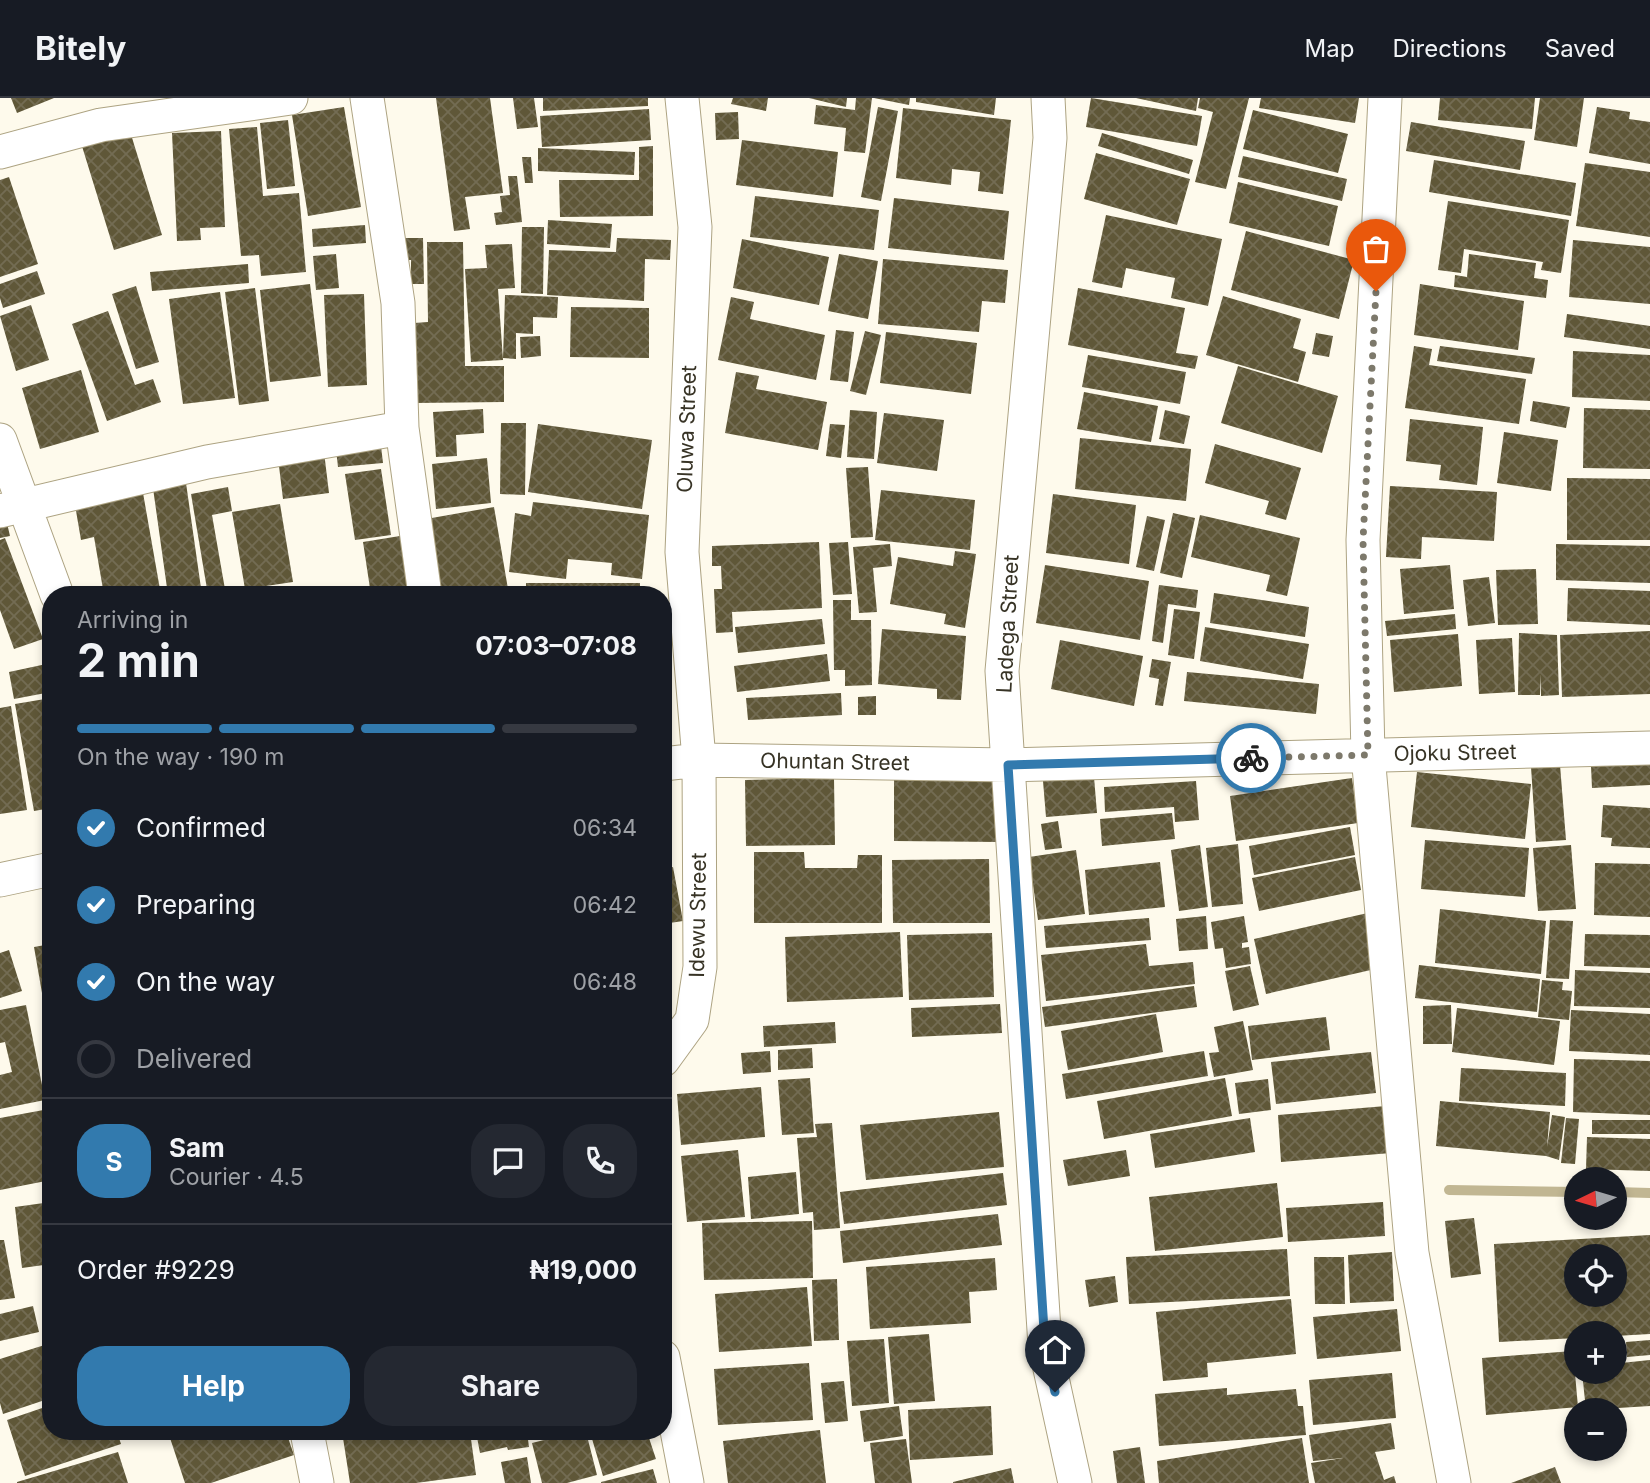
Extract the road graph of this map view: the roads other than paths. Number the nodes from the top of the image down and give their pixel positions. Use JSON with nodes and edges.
{"nodes":[{"id":1,"x":291,"y":98,"type":"edge"},
{"id":2,"x":367,"y":98,"type":"edge"},
{"id":3,"x":682,"y":98,"type":"edge"},
{"id":4,"x":1048,"y":98,"type":"edge"},
{"id":5,"x":1385,"y":98,"type":"edge"},
{"id":6,"x":98,"y":112,"type":"edge"},
{"id":7,"x":0,"y":152,"type":"edge"},
{"id":8,"x":402,"y":428,"type":"junction"},
{"id":9,"x":0,"y":440,"type":"edge"},
{"id":10,"x":11,"y":507,"type":"edge"},
{"id":11,"x":52,"y":586,"type":"edge"},
{"id":12,"x":424,"y":586,"type":"edge"},
{"id":13,"x":1650,"y":748,"type":"edge"},
{"id":14,"x":1368,"y":755,"type":"junction"},
{"id":15,"x":699,"y":760,"type":"junction"},
{"id":16,"x":672,"y":763,"type":"edge"},
{"id":17,"x":1008,"y":765,"type":"junction"},
{"id":18,"x":42,"y":871,"type":"edge"},
{"id":19,"x":0,"y":880,"type":"edge"},
{"id":20,"x":672,"y":1048,"type":"edge"},
{"id":21,"x":672,"y":1404,"type":"edge"},
{"id":22,"x":309,"y":1440,"type":"edge"},
{"id":23,"x":317,"y":1483,"type":"edge"},
{"id":24,"x":687,"y":1483,"type":"edge"},
{"id":25,"x":1075,"y":1483,"type":"edge"},
{"id":26,"x":1454,"y":1483,"type":"edge"}],
"edges":[{"from":1,"to":6,"type":"street"},
{"from":2,"to":8,"type":"street"},
{"from":3,"to":15,"type":"street","name":"Oluwa Street"},
{"from":4,"to":17,"type":"street","name":"Ladega Street"},
{"from":5,"to":14,"type":"street"},
{"from":6,"to":7,"type":"street"},
{"from":8,"to":10,"type":"street"},
{"from":8,"to":12,"type":"street"},
{"from":9,"to":10,"type":"street"},
{"from":10,"to":11,"type":"street"},
{"from":13,"to":14,"type":"street","name":"Ojoku Street"},
{"from":14,"to":17,"type":"street","name":"Ojoku Street"},
{"from":14,"to":26,"type":"street"},
{"from":15,"to":16,"type":"street","name":"Ohuntan Street"},
{"from":15,"to":17,"type":"street","name":"Ohuntan Street"},
{"from":15,"to":20,"type":"street","name":"Idewu Street"},
{"from":17,"to":25,"type":"street","name":"Ladega Street"},
{"from":18,"to":19,"type":"street"},
{"from":21,"to":24,"type":"street"},
{"from":22,"to":23,"type":"street"}]}
